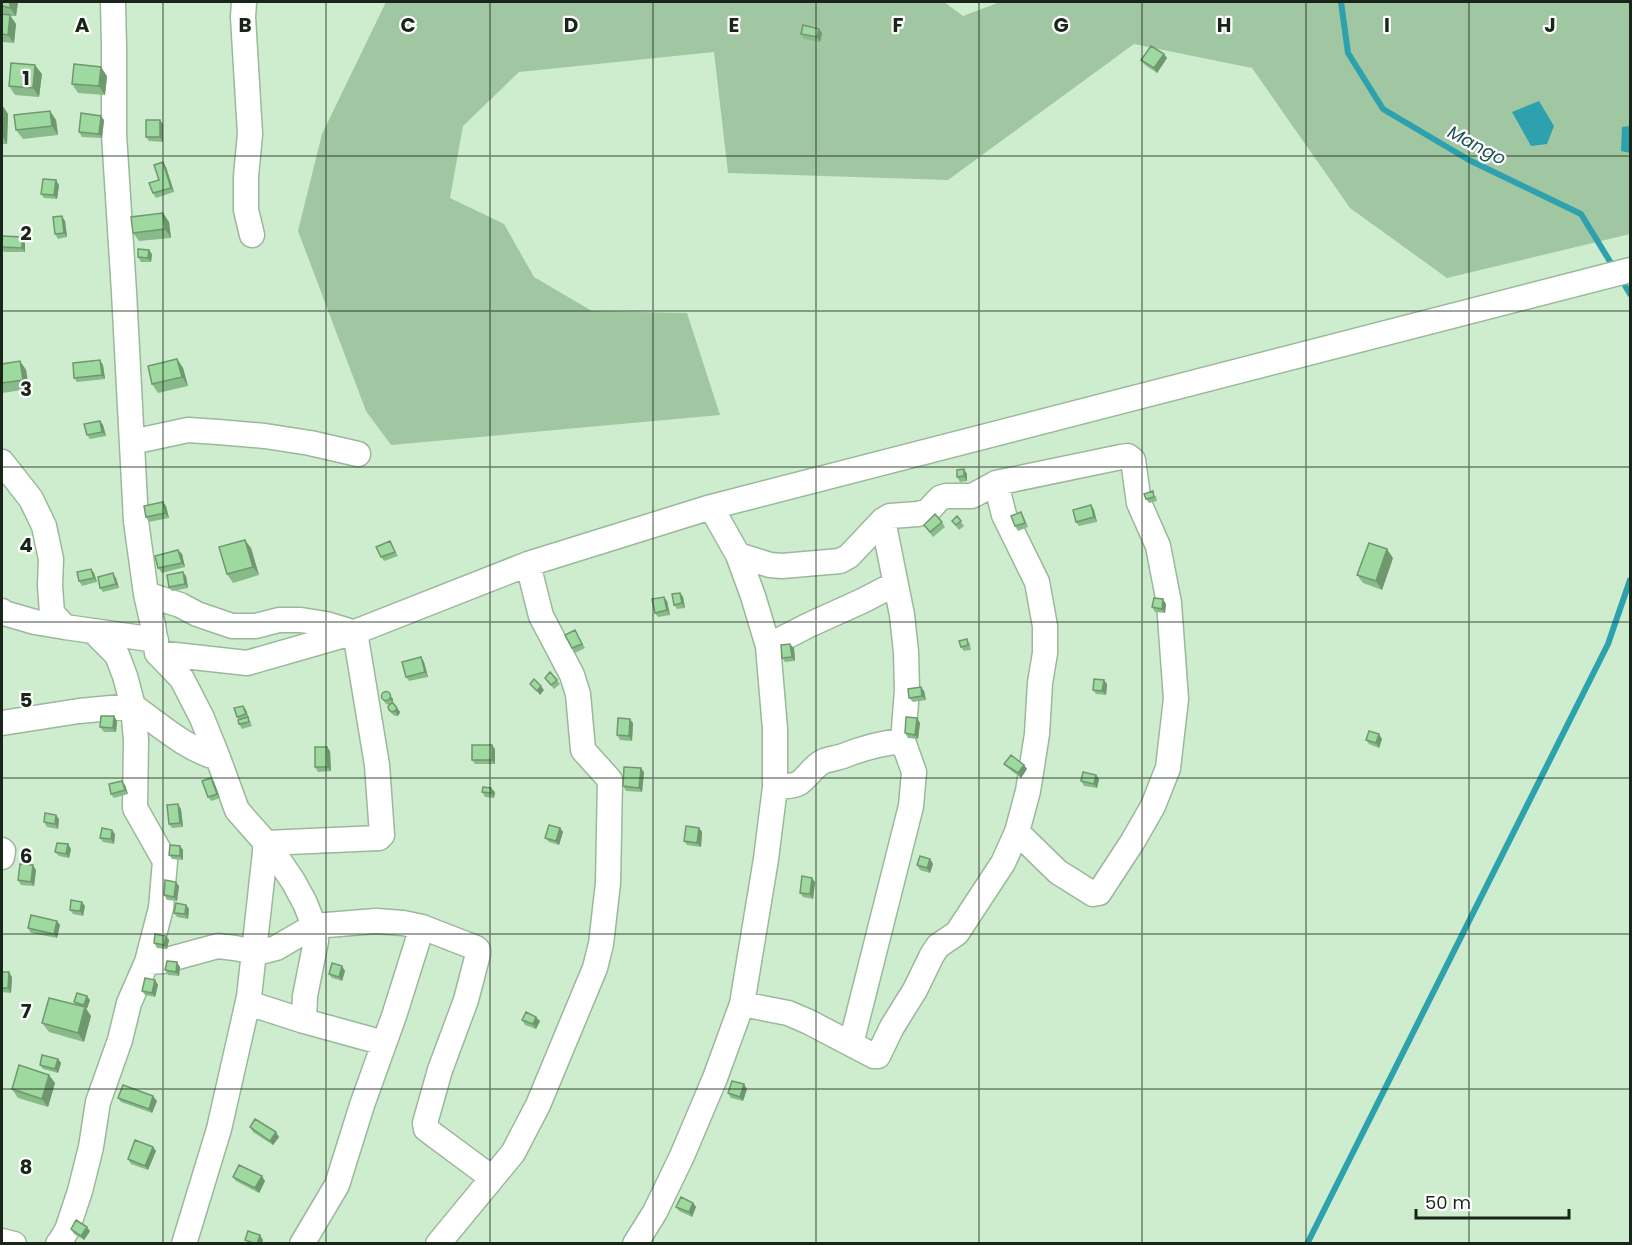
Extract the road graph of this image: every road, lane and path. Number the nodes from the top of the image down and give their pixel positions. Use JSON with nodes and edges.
{"nodes":[{"id":1,"x":113,"y":2,"type":"edge"},
{"id":2,"x":244,"y":2,"type":"edge"},
{"id":3,"x":252,"y":235,"type":"dead end"},
{"id":4,"x":1630,"y":270,"type":"edge"},
{"id":5,"x":132,"y":442,"type":"junction"},
{"id":6,"x":358,"y":454,"type":"dead end"},
{"id":7,"x":2,"y":462,"type":"edge"},
{"id":8,"x":996,"y":483,"type":"junction"},
{"id":9,"x":711,"y":507,"type":"junction"},
{"id":10,"x":883,"y":520,"type":"junction"},
{"id":11,"x":738,"y":555,"type":"junction"},
{"id":12,"x":528,"y":564,"type":"junction"},
{"id":13,"x":895,"y":584,"type":"junction"},
{"id":14,"x":146,"y":594,"type":"junction"},
{"id":15,"x":2,"y":611,"type":"edge"},
{"id":16,"x":65,"y":627,"type":"junction"},
{"id":17,"x":94,"y":632,"type":"junction"},
{"id":18,"x":353,"y":632,"type":"junction"},
{"id":19,"x":768,"y":646,"type":"junction"},
{"id":20,"x":156,"y":647,"type":"junction"},
{"id":21,"x":133,"y":706,"type":"junction"},
{"id":22,"x":2,"y":723,"type":"edge"},
{"id":23,"x":903,"y":741,"type":"junction"},
{"id":24,"x":218,"y":758,"type":"junction"},
{"id":25,"x":775,"y":787,"type":"junction"},
{"id":26,"x":1017,"y":832,"type":"junction"},
{"id":27,"x":265,"y":846,"type":"junction"},
{"id":28,"x":2,"y":850,"type":"edge"},
{"id":29,"x":2,"y":857,"type":"edge"},
{"id":30,"x":314,"y":926,"type":"junction"},
{"id":31,"x":422,"y":927,"type":"junction"},
{"id":32,"x":254,"y":952,"type":"junction"},
{"id":33,"x":147,"y":962,"type":"junction"},
{"id":34,"x":248,"y":1003,"type":"junction"},
{"id":35,"x":742,"y":1004,"type":"junction"},
{"id":36,"x":304,"y":1021,"type":"junction"},
{"id":37,"x":384,"y":1043,"type":"junction"},
{"id":38,"x":852,"y":1044,"type":"junction"},
{"id":39,"x":492,"y":1178,"type":"junction"},
{"id":40,"x":2,"y":1241,"type":"edge"},
{"id":41,"x":14,"y":1244,"type":"edge"},
{"id":42,"x":58,"y":1244,"type":"edge"},
{"id":43,"x":184,"y":1244,"type":"edge"},
{"id":44,"x":302,"y":1244,"type":"edge"},
{"id":45,"x":438,"y":1244,"type":"edge"},
{"id":46,"x":635,"y":1244,"type":"edge"}],
"edges":[{"from":1,"to":5,"type":"street"},
{"from":2,"to":3,"type":"street"},
{"from":4,"to":9,"type":"street"},
{"from":5,"to":6,"type":"street"},
{"from":5,"to":14,"type":"street"},
{"from":7,"to":16,"type":"street"},
{"from":8,"to":10,"type":"street"},
{"from":8,"to":26,"type":"street"},
{"from":8,"to":26,"type":"street"},
{"from":9,"to":11,"type":"street"},
{"from":9,"to":12,"type":"street"},
{"from":10,"to":11,"type":"street"},
{"from":10,"to":13,"type":"street"},
{"from":11,"to":19,"type":"street"},
{"from":12,"to":18,"type":"street"},
{"from":12,"to":39,"type":"street"},
{"from":13,"to":19,"type":"street"},
{"from":13,"to":23,"type":"street"},
{"from":14,"to":18,"type":"street"},
{"from":14,"to":20,"type":"street"},
{"from":15,"to":16,"type":"street"},
{"from":16,"to":17,"type":"street"},
{"from":17,"to":20,"type":"street"},
{"from":17,"to":21,"type":"street"},
{"from":18,"to":20,"type":"street"},
{"from":18,"to":27,"type":"street"},
{"from":19,"to":25,"type":"street"},
{"from":20,"to":24,"type":"street"},
{"from":21,"to":22,"type":"street"},
{"from":21,"to":24,"type":"street"},
{"from":21,"to":33,"type":"street"},
{"from":23,"to":25,"type":"street"},
{"from":23,"to":38,"type":"street"},
{"from":24,"to":27,"type":"street"},
{"from":25,"to":35,"type":"street"},
{"from":26,"to":38,"type":"street"},
{"from":27,"to":30,"type":"street"},
{"from":27,"to":32,"type":"street"},
{"from":28,"to":29,"type":"street"},
{"from":30,"to":31,"type":"street"},
{"from":30,"to":32,"type":"street"},
{"from":30,"to":36,"type":"street"},
{"from":31,"to":37,"type":"street"},
{"from":31,"to":39,"type":"street"},
{"from":32,"to":33,"type":"street"},
{"from":32,"to":34,"type":"street"},
{"from":33,"to":42,"type":"street"},
{"from":34,"to":36,"type":"street"},
{"from":34,"to":43,"type":"street"},
{"from":35,"to":38,"type":"street"},
{"from":35,"to":46,"type":"street"},
{"from":36,"to":37,"type":"street"},
{"from":37,"to":44,"type":"street"},
{"from":39,"to":45,"type":"street"},
{"from":40,"to":41,"type":"street"}]}
